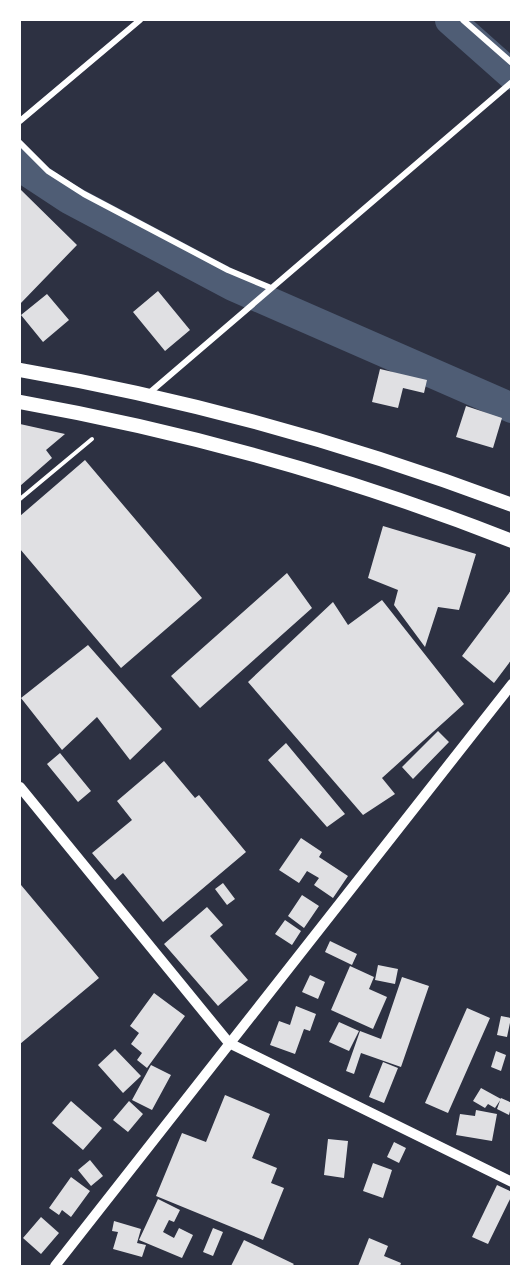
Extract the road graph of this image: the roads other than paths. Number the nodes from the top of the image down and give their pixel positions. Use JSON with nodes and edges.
{"nodes":[{"id":1,"x":140,"y":20,"type":"edge"},
{"id":2,"x":463,"y":20,"type":"edge"},
{"id":3,"x":512,"y":63,"type":"edge"},
{"id":4,"x":512,"y":82,"type":"edge"},
{"id":5,"x":20,"y":121,"type":"edge"},
{"id":6,"x":20,"y":143,"type":"edge"},
{"id":7,"x":271,"y":288,"type":"junction"},
{"id":8,"x":20,"y":369,"type":"edge"},
{"id":9,"x":148,"y":394,"type":"junction"},
{"id":10,"x":20,"y":402,"type":"edge"},
{"id":11,"x":92,"y":439,"type":"dead end"},
{"id":12,"x":20,"y":499,"type":"edge"},
{"id":13,"x":512,"y":505,"type":"edge"},
{"id":14,"x":512,"y":541,"type":"edge"},
{"id":15,"x":512,"y":684,"type":"edge"},
{"id":16,"x":20,"y":787,"type":"edge"},
{"id":17,"x":230,"y":1043,"type":"junction"},
{"id":18,"x":512,"y":1182,"type":"edge"},
{"id":19,"x":55,"y":1266,"type":"edge"}],
"edges":[{"from":1,"to":5,"type":"street"},
{"from":2,"to":3,"type":"street"},
{"from":4,"to":7,"type":"street"},
{"from":6,"to":7,"type":"street"},
{"from":7,"to":9,"type":"street"},
{"from":8,"to":9,"type":"highway"},
{"from":9,"to":13,"type":"highway"},
{"from":10,"to":14,"type":"highway"},
{"from":11,"to":12,"type":"lane"},
{"from":15,"to":17,"type":"main road"},
{"from":16,"to":17,"type":"main road"},
{"from":17,"to":18,"type":"main road"},
{"from":17,"to":19,"type":"main road"}]}
